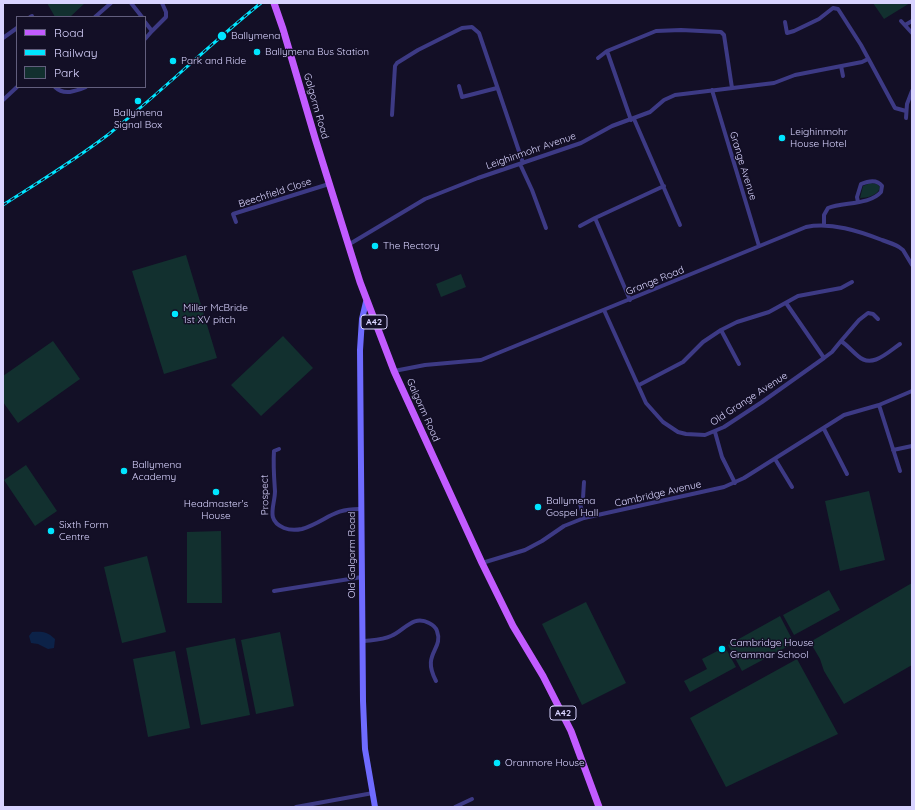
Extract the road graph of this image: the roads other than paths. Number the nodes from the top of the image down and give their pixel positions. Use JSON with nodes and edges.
{"nodes":[{"id":1,"x":111,"y":3,"type":"edge"},
{"id":2,"x":131,"y":3,"type":"edge"},
{"id":3,"x":162,"y":3,"type":"edge"},
{"id":4,"x":274,"y":3,"type":"edge"},
{"id":5,"x":96,"y":16,"type":"edge"},
{"id":6,"x":141,"y":16,"type":"edge"},
{"id":7,"x":901,"y":21,"type":"dead end"},
{"id":8,"x":912,"y":21,"type":"edge"},
{"id":9,"x":785,"y":22,"type":"dead end"},
{"id":10,"x":146,"y":23,"type":"edge"},
{"id":11,"x":905,"y":25,"type":"junction"},
{"id":12,"x":16,"y":29,"type":"edge"},
{"id":13,"x":152,"y":31,"type":"junction"},
{"id":14,"x":912,"y":33,"type":"edge"},
{"id":15,"x":3,"y":38,"type":"edge"},
{"id":16,"x":146,"y":38,"type":"edge"},
{"id":17,"x":607,"y":51,"type":"junction"},
{"id":18,"x":598,"y":58,"type":"dead end"},
{"id":19,"x":868,"y":59,"type":"junction"},
{"id":20,"x":841,"y":66,"type":"junction"},
{"id":21,"x":843,"y":76,"type":"dead end"},
{"id":22,"x":459,"y":86,"type":"dead end"},
{"id":23,"x":16,"y":88,"type":"edge"},
{"id":24,"x":56,"y":88,"type":"edge"},
{"id":25,"x":84,"y":88,"type":"edge"},
{"id":26,"x":497,"y":88,"type":"junction"},
{"id":27,"x":732,"y":88,"type":"junction"},
{"id":28,"x":712,"y":90,"type":"junction"},
{"id":29,"x":912,"y":91,"type":"edge"},
{"id":30,"x":3,"y":100,"type":"edge"},
{"id":31,"x":906,"y":111,"type":"junction"},
{"id":32,"x":392,"y":115,"type":"dead end"},
{"id":33,"x":906,"y":118,"type":"dead end"},
{"id":34,"x":632,"y":119,"type":"junction"},
{"id":35,"x":521,"y":163,"type":"junction"},
{"id":36,"x":329,"y":184,"type":"junction"},
{"id":37,"x":664,"y":186,"type":"junction"},
{"id":38,"x":858,"y":202,"type":"junction"},
{"id":39,"x":595,"y":218,"type":"junction"},
{"id":40,"x":236,"y":222,"type":"dead end"},
{"id":41,"x":680,"y":225,"type":"dead end"},
{"id":42,"x":824,"y":225,"type":"junction"},
{"id":43,"x":580,"y":226,"type":"dead end"},
{"id":44,"x":546,"y":228,"type":"dead end"},
{"id":45,"x":348,"y":245,"type":"junction"},
{"id":46,"x":759,"y":246,"type":"junction"},
{"id":47,"x":912,"y":265,"type":"edge"},
{"id":48,"x":852,"y":282,"type":"dead end"},
{"id":49,"x":630,"y":300,"type":"junction"},
{"id":50,"x":366,"y":302,"type":"junction"},
{"id":51,"x":786,"y":303,"type":"junction"},
{"id":52,"x":604,"y":310,"type":"junction"},
{"id":53,"x":878,"y":319,"type":"dead end"},
{"id":54,"x":721,"y":330,"type":"junction"},
{"id":55,"x":841,"y":341,"type":"junction"},
{"id":56,"x":900,"y":344,"type":"dead end"},
{"id":57,"x":824,"y":358,"type":"junction"},
{"id":58,"x":739,"y":364,"type":"dead end"},
{"id":59,"x":394,"y":371,"type":"junction"},
{"id":60,"x":639,"y":385,"type":"junction"},
{"id":61,"x":912,"y":391,"type":"edge"},
{"id":62,"x":879,"y":405,"type":"junction"},
{"id":63,"x":824,"y":429,"type":"junction"},
{"id":64,"x":715,"y":432,"type":"junction"},
{"id":65,"x":912,"y":446,"type":"edge"},
{"id":66,"x":279,"y":449,"type":"dead end"},
{"id":67,"x":893,"y":450,"type":"junction"},
{"id":68,"x":775,"y":459,"type":"junction"},
{"id":69,"x":900,"y":471,"type":"dead end"},
{"id":70,"x":847,"y":474,"type":"dead end"},
{"id":71,"x":584,"y":482,"type":"dead end"},
{"id":72,"x":735,"y":483,"type":"junction"},
{"id":73,"x":792,"y":487,"type":"dead end"},
{"id":74,"x":362,"y":509,"type":"junction"},
{"id":75,"x":584,"y":518,"type":"junction"},
{"id":76,"x":482,"y":563,"type":"junction"},
{"id":77,"x":362,"y":577,"type":"junction"},
{"id":78,"x":274,"y":591,"type":"dead end"},
{"id":79,"x":364,"y":641,"type":"junction"},
{"id":80,"x":436,"y":681,"type":"dead end"},
{"id":81,"x":373,"y":793,"type":"junction"},
{"id":82,"x":472,"y":799,"type":"dead end"},
{"id":83,"x":296,"y":807,"type":"edge"},
{"id":84,"x":375,"y":807,"type":"edge"},
{"id":85,"x":455,"y":807,"type":"edge"},
{"id":86,"x":599,"y":807,"type":"edge"}],
"edges":[{"from":1,"to":5,"type":"street"},
{"from":2,"to":6,"type":"street"},
{"from":3,"to":13,"type":"street"},
{"from":4,"to":36,"type":"main road","name":"Galgorm Road","number":"A42"},
{"from":7,"to":11,"type":"street"},
{"from":8,"to":11,"type":"street"},
{"from":9,"to":19,"type":"street"},
{"from":10,"to":13,"type":"street"},
{"from":11,"to":14,"type":"street"},
{"from":12,"to":15,"type":"street"},
{"from":13,"to":16,"type":"street"},
{"from":17,"to":18,"type":"street"},
{"from":17,"to":27,"type":"street"},
{"from":17,"to":34,"type":"street"},
{"from":19,"to":20,"type":"street","name":"Leighinmohr Avenue"},
{"from":19,"to":31,"type":"street"},
{"from":20,"to":21,"type":"street"},
{"from":20,"to":27,"type":"street","name":"Leighinmohr Avenue"},
{"from":22,"to":26,"type":"street"},
{"from":23,"to":30,"type":"street"},
{"from":24,"to":25,"type":"street"},
{"from":26,"to":32,"type":"street"},
{"from":26,"to":35,"type":"street"},
{"from":27,"to":28,"type":"street","name":"Leighinmohr Avenue"},
{"from":28,"to":34,"type":"street","name":"Leighinmohr Avenue"},
{"from":28,"to":46,"type":"street","name":"Grange Avenue"},
{"from":29,"to":31,"type":"street"},
{"from":31,"to":33,"type":"street"},
{"from":34,"to":35,"type":"street","name":"Leighinmohr Avenue"},
{"from":34,"to":37,"type":"street"},
{"from":35,"to":44,"type":"street"},
{"from":35,"to":45,"type":"street","name":"Leighinmohr Avenue"},
{"from":36,"to":40,"type":"street","name":"Beechfield Close"},
{"from":36,"to":45,"type":"main road","name":"Galgorm Road","number":"A42"},
{"from":37,"to":39,"type":"street"},
{"from":37,"to":41,"type":"street"},
{"from":38,"to":38,"type":"street"},
{"from":38,"to":42,"type":"street"},
{"from":39,"to":43,"type":"street"},
{"from":39,"to":49,"type":"street"},
{"from":42,"to":46,"type":"street","name":"Grange Road"},
{"from":42,"to":47,"type":"street","name":"Grange Road"},
{"from":45,"to":50,"type":"main road","name":"Galgorm Road","number":"A42"},
{"from":46,"to":49,"type":"street","name":"Grange Road"},
{"from":48,"to":51,"type":"street"},
{"from":49,"to":52,"type":"street","name":"Grange Road"},
{"from":50,"to":59,"type":"main road","name":"Galgorm Road","number":"A42"},
{"from":50,"to":74,"type":"street","name":"Old Galgorm Road"},
{"from":51,"to":54,"type":"street"},
{"from":51,"to":57,"type":"street"},
{"from":52,"to":59,"type":"street","name":"Grange Road"},
{"from":52,"to":60,"type":"street","name":"Old Grange Avenue"},
{"from":53,"to":55,"type":"street","name":"Old Grange Avenue"},
{"from":54,"to":58,"type":"street"},
{"from":54,"to":60,"type":"street"},
{"from":55,"to":56,"type":"street"},
{"from":55,"to":57,"type":"street","name":"Old Grange Avenue"},
{"from":57,"to":64,"type":"street","name":"Old Grange Avenue"},
{"from":59,"to":76,"type":"main road","name":"Galgorm Road","number":"A42"},
{"from":60,"to":64,"type":"street","name":"Old Grange Avenue"},
{"from":61,"to":62,"type":"street","name":"Cambridge Avenue"},
{"from":62,"to":63,"type":"street","name":"Cambridge Avenue"},
{"from":62,"to":67,"type":"street"},
{"from":63,"to":68,"type":"street","name":"Cambridge Avenue"},
{"from":63,"to":70,"type":"street"},
{"from":64,"to":72,"type":"street"},
{"from":65,"to":67,"type":"street"},
{"from":66,"to":74,"type":"street","name":"Prospect"},
{"from":67,"to":69,"type":"street"},
{"from":68,"to":72,"type":"street","name":"Cambridge Avenue"},
{"from":68,"to":73,"type":"street"},
{"from":71,"to":75,"type":"street"},
{"from":72,"to":75,"type":"street","name":"Cambridge Avenue"},
{"from":74,"to":77,"type":"street","name":"Old Galgorm Road"},
{"from":75,"to":76,"type":"street","name":"Cambridge Avenue"},
{"from":76,"to":86,"type":"main road","name":"Galgorm Road","number":"A42"},
{"from":77,"to":78,"type":"street"},
{"from":77,"to":79,"type":"street","name":"Old Galgorm Road"},
{"from":79,"to":80,"type":"street"},
{"from":79,"to":81,"type":"street","name":"Old Galgorm Road"},
{"from":81,"to":83,"type":"street"},
{"from":81,"to":84,"type":"street","name":"Old Galgorm Road"},
{"from":82,"to":85,"type":"street"}]}
